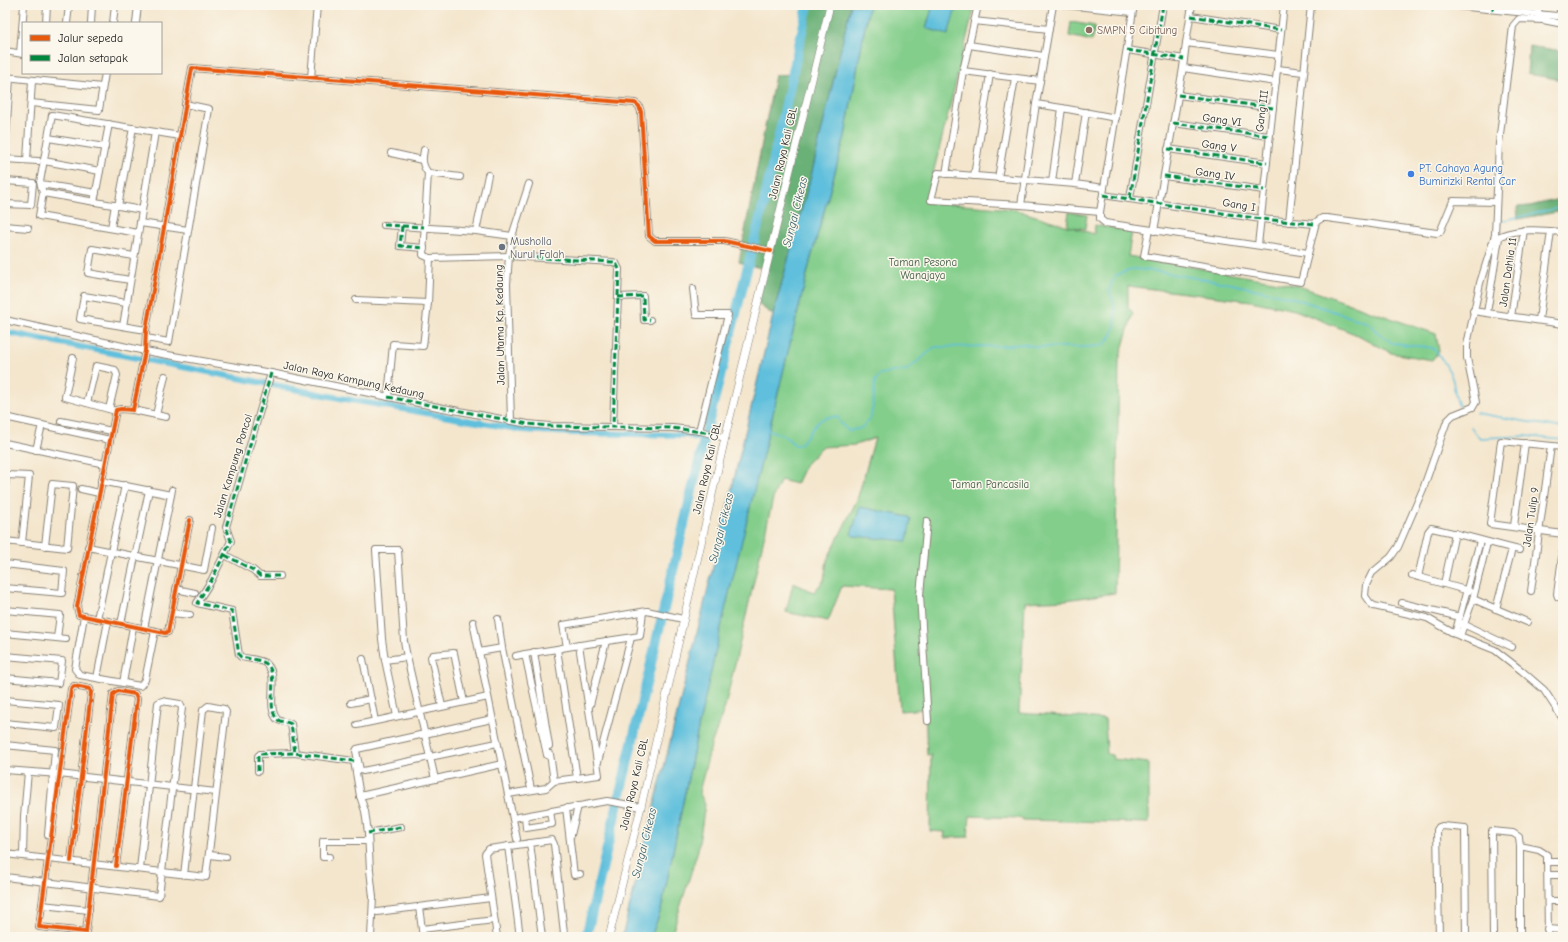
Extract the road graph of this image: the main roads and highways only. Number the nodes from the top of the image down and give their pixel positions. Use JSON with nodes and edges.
{"nodes":[{"id":1,"x":830,"y":5,"type":"edge"},
{"id":2,"x":609,"y":937,"type":"edge"}],
"edges":[{"from":1,"to":2,"type":"main road","name":"Jalan Raya Kali CBL"}]}
